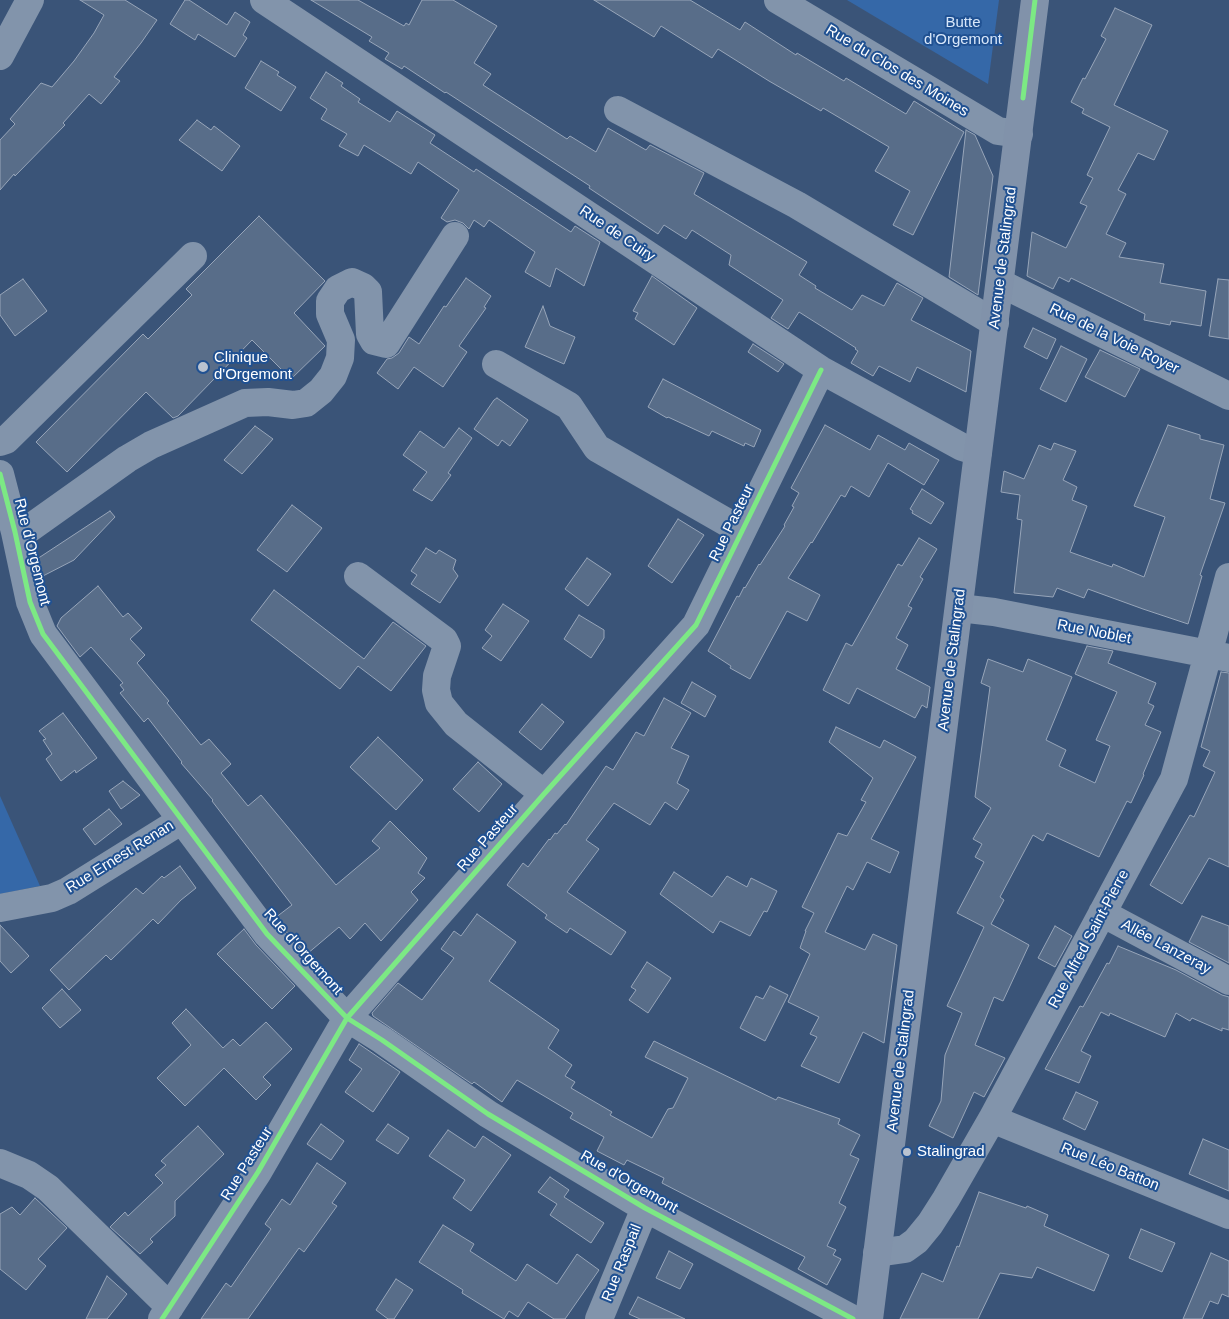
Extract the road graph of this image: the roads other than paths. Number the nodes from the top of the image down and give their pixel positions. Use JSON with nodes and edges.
{"nodes":[{"id":1,"x":30,"y":0,"type":"edge"},
{"id":2,"x":264,"y":0,"type":"edge"},
{"id":3,"x":778,"y":0,"type":"edge"},
{"id":4,"x":1035,"y":0,"type":"edge"},
{"id":5,"x":0,"y":56,"type":"edge"},
{"id":6,"x":618,"y":110,"type":"dead end"},
{"id":7,"x":1019,"y":134,"type":"junction"},
{"id":8,"x":455,"y":236,"type":"dead end"},
{"id":9,"x":193,"y":256,"type":"dead end"},
{"id":10,"x":1000,"y":283,"type":"junction"},
{"id":11,"x":995,"y":324,"type":"junction"},
{"id":12,"x":496,"y":364,"type":"dead end"},
{"id":13,"x":821,"y":370,"type":"junction"},
{"id":14,"x":1229,"y":396,"type":"edge"},
{"id":15,"x":0,"y":442,"type":"edge"},
{"id":16,"x":978,"y":452,"type":"junction"},
{"id":17,"x":0,"y":474,"type":"edge"},
{"id":18,"x":742,"y":531,"type":"junction"},
{"id":19,"x":15,"y":532,"type":"junction"},
{"id":20,"x":358,"y":576,"type":"dead end"},
{"id":21,"x":1229,"y":577,"type":"edge"},
{"id":22,"x":959,"y":608,"type":"junction"},
{"id":23,"x":1219,"y":656,"type":"edge"},
{"id":24,"x":538,"y":788,"type":"junction"},
{"id":25,"x":182,"y":820,"type":"junction"},
{"id":26,"x":0,"y":908,"type":"edge"},
{"id":27,"x":1102,"y":913,"type":"junction"},
{"id":28,"x":1229,"y":981,"type":"edge"},
{"id":29,"x":347,"y":1018,"type":"junction"},
{"id":30,"x":992,"y":1119,"type":"junction"},
{"id":31,"x":0,"y":1163,"type":"edge"},
{"id":32,"x":645,"y":1208,"type":"junction"},
{"id":33,"x":1229,"y":1215,"type":"edge"},
{"id":34,"x":877,"y":1253,"type":"junction"},
{"id":35,"x":166,"y":1313,"type":"edge"},
{"id":36,"x":599,"y":1319,"type":"edge"},
{"id":37,"x":853,"y":1319,"type":"edge"},
{"id":38,"x":869,"y":1319,"type":"edge"}],
"edges":[{"from":1,"to":5,"type":"street"},
{"from":2,"to":13,"type":"street","name":"Rue de Cuiry"},
{"from":3,"to":7,"type":"street","name":"Rue du Clos des Moines"},
{"from":4,"to":7,"type":"main road","name":"Avenue de Stalingrad"},
{"from":6,"to":11,"type":"street"},
{"from":7,"to":10,"type":"main road","name":"Avenue de Stalingrad"},
{"from":8,"to":19,"type":"street"},
{"from":9,"to":15,"type":"street"},
{"from":10,"to":11,"type":"main road","name":"Avenue de Stalingrad"},
{"from":10,"to":14,"type":"street","name":"Rue de la Voie Royer"},
{"from":11,"to":16,"type":"main road","name":"Avenue de Stalingrad"},
{"from":12,"to":18,"type":"street"},
{"from":13,"to":16,"type":"street","name":"Rue de Cuiry"},
{"from":13,"to":18,"type":"street","name":"Rue Pasteur"},
{"from":16,"to":22,"type":"main road","name":"Avenue de Stalingrad"},
{"from":17,"to":19,"type":"street","name":"Rue d'Orgemont"},
{"from":18,"to":24,"type":"street","name":"Rue Pasteur"},
{"from":19,"to":25,"type":"street","name":"Rue d'Orgemont"},
{"from":20,"to":24,"type":"street"},
{"from":21,"to":23,"type":"street","name":"Rue Alfred Saint-Pierre"},
{"from":22,"to":23,"type":"street","name":"Rue Noblet"},
{"from":22,"to":34,"type":"main road","name":"Avenue de Stalingrad"},
{"from":23,"to":27,"type":"street","name":"Rue Alfred Saint-Pierre"},
{"from":24,"to":29,"type":"street","name":"Rue Pasteur"},
{"from":25,"to":26,"type":"street","name":"Rue Ernest Renan"},
{"from":25,"to":29,"type":"street","name":"Rue d'Orgemont"},
{"from":27,"to":28,"type":"street","name":"Allée Lanzeray"},
{"from":27,"to":30,"type":"street","name":"Rue Alfred Saint-Pierre"},
{"from":29,"to":32,"type":"street","name":"Rue d'Orgemont"},
{"from":29,"to":35,"type":"street","name":"Rue Pasteur"},
{"from":30,"to":33,"type":"street","name":"Rue Léo Batton"},
{"from":30,"to":34,"type":"street","name":"Rue Alfred Saint-Pierre"},
{"from":31,"to":35,"type":"street"},
{"from":32,"to":36,"type":"street","name":"Rue Raspail"},
{"from":32,"to":37,"type":"street","name":"Rue d'Orgemont"},
{"from":34,"to":38,"type":"main road","name":"Avenue de Stalingrad"}]}
